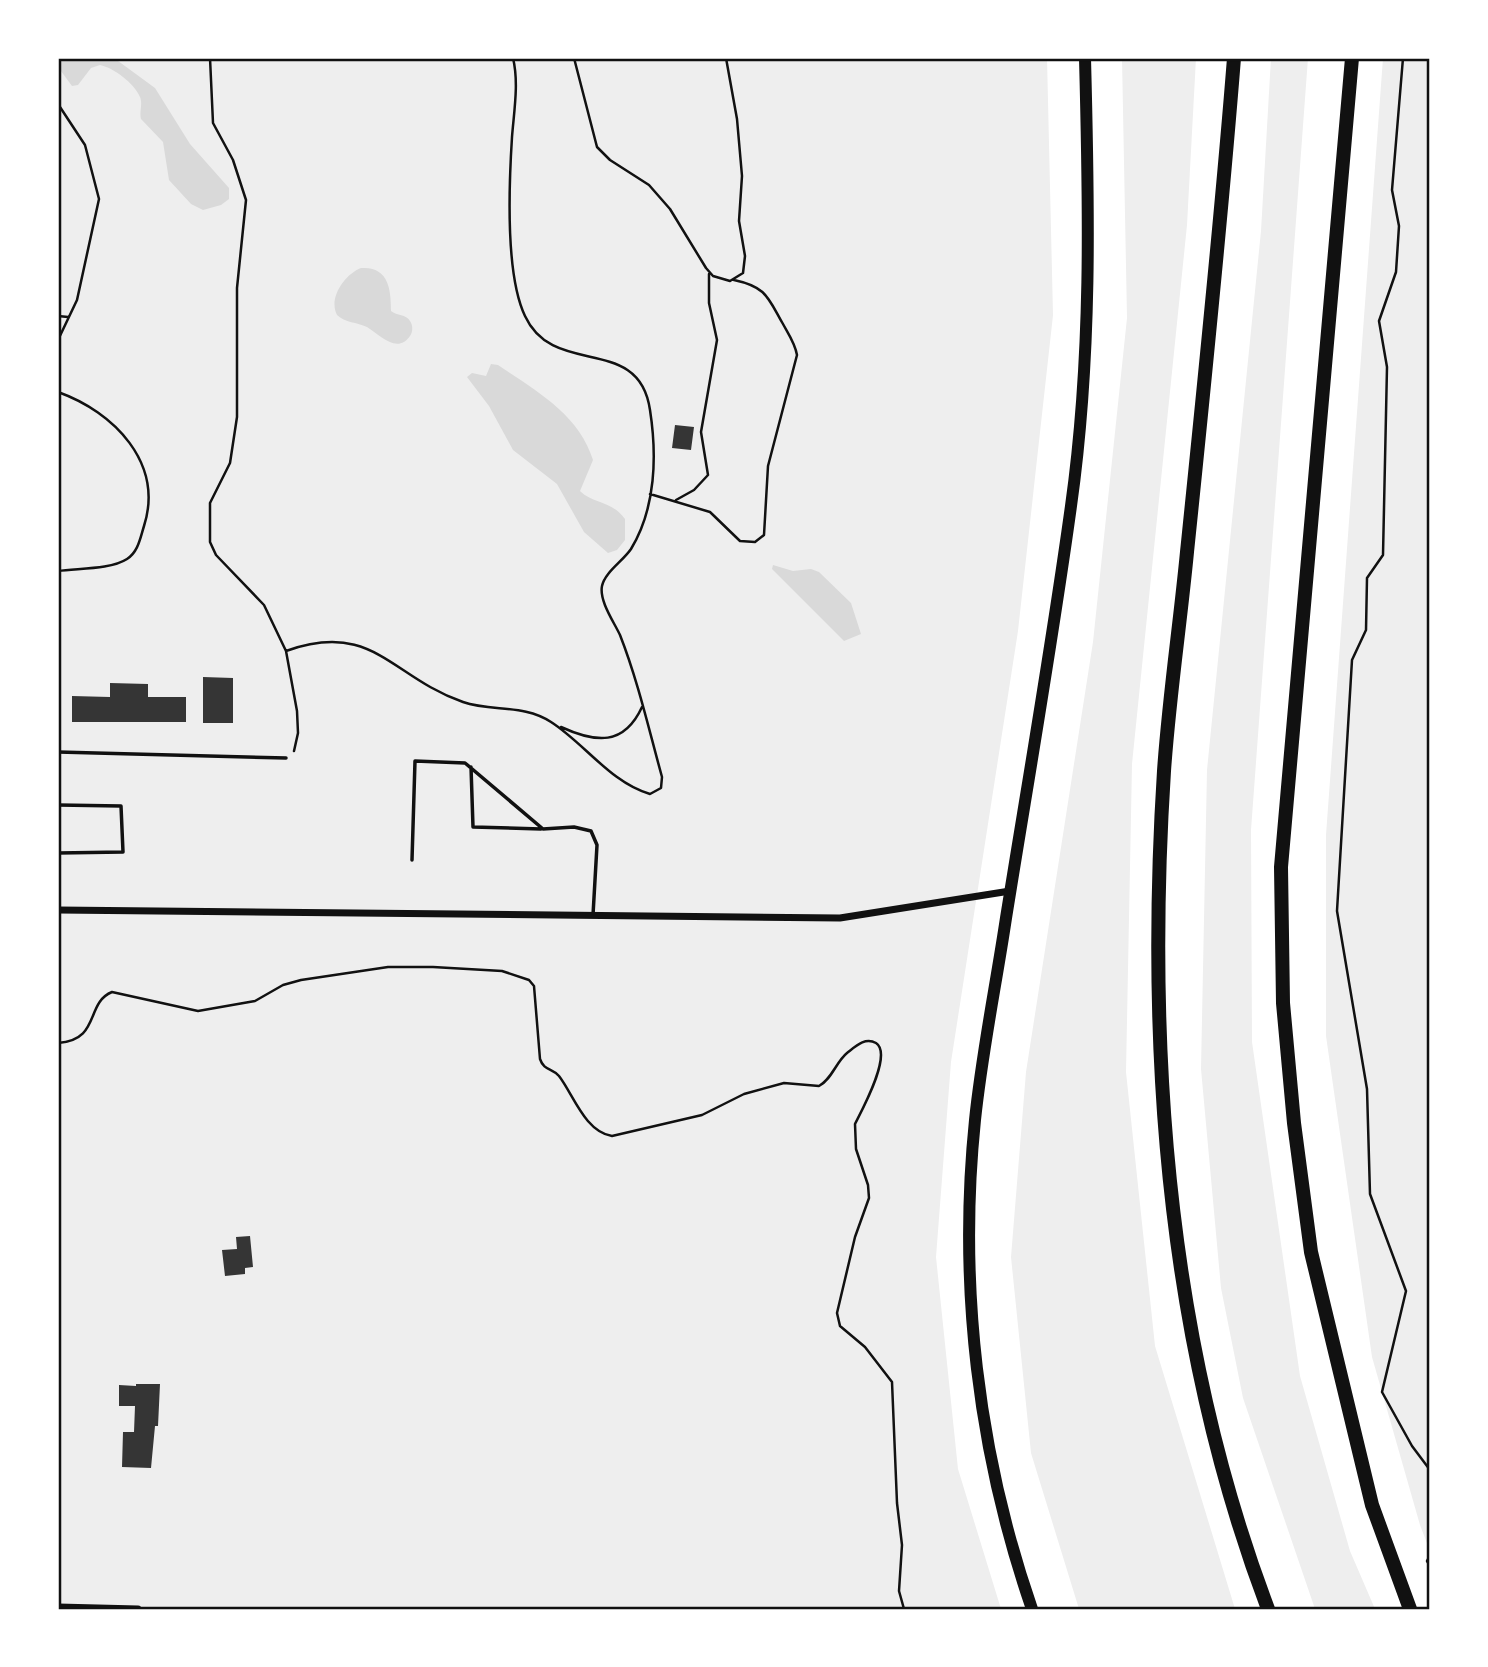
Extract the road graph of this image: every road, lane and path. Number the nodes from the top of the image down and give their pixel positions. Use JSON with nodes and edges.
{"nodes":[{"id":1,"x":209,"y":58,"type":"edge"},
{"id":2,"x":513,"y":58,"type":"edge"},
{"id":3,"x":575,"y":58,"type":"edge"},
{"id":4,"x":726,"y":58,"type":"edge"},
{"id":5,"x":1085,"y":58,"type":"edge"},
{"id":6,"x":1234,"y":58,"type":"edge"},
{"id":7,"x":1352,"y":58,"type":"edge"},
{"id":8,"x":1403,"y":58,"type":"edge"},
{"id":9,"x":58,"y":104,"type":"edge"},
{"id":10,"x":706,"y":268,"type":"junction"},
{"id":11,"x":732,"y":280,"type":"junction"},
{"id":12,"x":58,"y":316,"type":"edge"},
{"id":13,"x":68,"y":317,"type":"junction"},
{"id":14,"x":58,"y":340,"type":"edge"},
{"id":15,"x":58,"y":392,"type":"edge"},
{"id":16,"x":650,"y":494,"type":"junction"},
{"id":17,"x":676,"y":500,"type":"junction"},
{"id":18,"x":58,"y":571,"type":"edge"},
{"id":19,"x":286,"y":651,"type":"junction"},
{"id":20,"x":642,"y":706,"type":"junction"},
{"id":21,"x":555,"y":725,"type":"junction"},
{"id":22,"x":58,"y":752,"type":"edge"},
{"id":23,"x":286,"y":758,"type":"joint"},
{"id":24,"x":471,"y":767,"type":"junction"},
{"id":25,"x":58,"y":805,"type":"edge"},
{"id":26,"x":543,"y":829,"type":"junction"},
{"id":27,"x":58,"y":853,"type":"edge"},
{"id":28,"x":412,"y":860,"type":"dead end"},
{"id":29,"x":1010,"y":891,"type":"junction"},
{"id":30,"x":58,"y":910,"type":"edge"},
{"id":31,"x":592,"y":916,"type":"junction"},
{"id":32,"x":58,"y":1043,"type":"edge"},
{"id":33,"x":1430,"y":1470,"type":"edge"},
{"id":34,"x":1430,"y":1555,"type":"edge"},
{"id":35,"x":1430,"y":1566,"type":"edge"},
{"id":36,"x":58,"y":1606,"type":"edge"},
{"id":37,"x":138,"y":1609,"type":"edge"},
{"id":38,"x":904,"y":1609,"type":"edge"},
{"id":39,"x":1032,"y":1609,"type":"edge"},
{"id":40,"x":1268,"y":1609,"type":"edge"},
{"id":41,"x":1410,"y":1609,"type":"edge"}],
"edges":[{"from":1,"to":19,"type":"path"},
{"from":2,"to":16,"type":"path"},
{"from":3,"to":10,"type":"path"},
{"from":4,"to":11,"type":"path"},
{"from":5,"to":29,"type":"main road"},
{"from":6,"to":40,"type":"highway"},
{"from":7,"to":41,"type":"highway"},
{"from":8,"to":33,"type":"path"},
{"from":9,"to":13,"type":"path"},
{"from":10,"to":11,"type":"path"},
{"from":10,"to":17,"type":"path"},
{"from":11,"to":17,"type":"path"},
{"from":12,"to":13,"type":"path"},
{"from":13,"to":14,"type":"path"},
{"from":15,"to":18,"type":"path"},
{"from":16,"to":17,"type":"path"},
{"from":16,"to":20,"type":"path"},
{"from":19,"to":21,"type":"path"},
{"from":19,"to":23,"type":"path"},
{"from":20,"to":21,"type":"path"},
{"from":20,"to":21,"type":"path"},
{"from":22,"to":23,"type":"lane"},
{"from":24,"to":26,"type":"lane"},
{"from":24,"to":26,"type":"lane"},
{"from":24,"to":28,"type":"lane"},
{"from":25,"to":27,"type":"lane"},
{"from":26,"to":31,"type":"lane"},
{"from":29,"to":31,"type":"street"},
{"from":29,"to":39,"type":"main road"},
{"from":30,"to":31,"type":"street"},
{"from":32,"to":38,"type":"path"},
{"from":34,"to":35,"type":"path"},
{"from":36,"to":37,"type":"street"}]}
